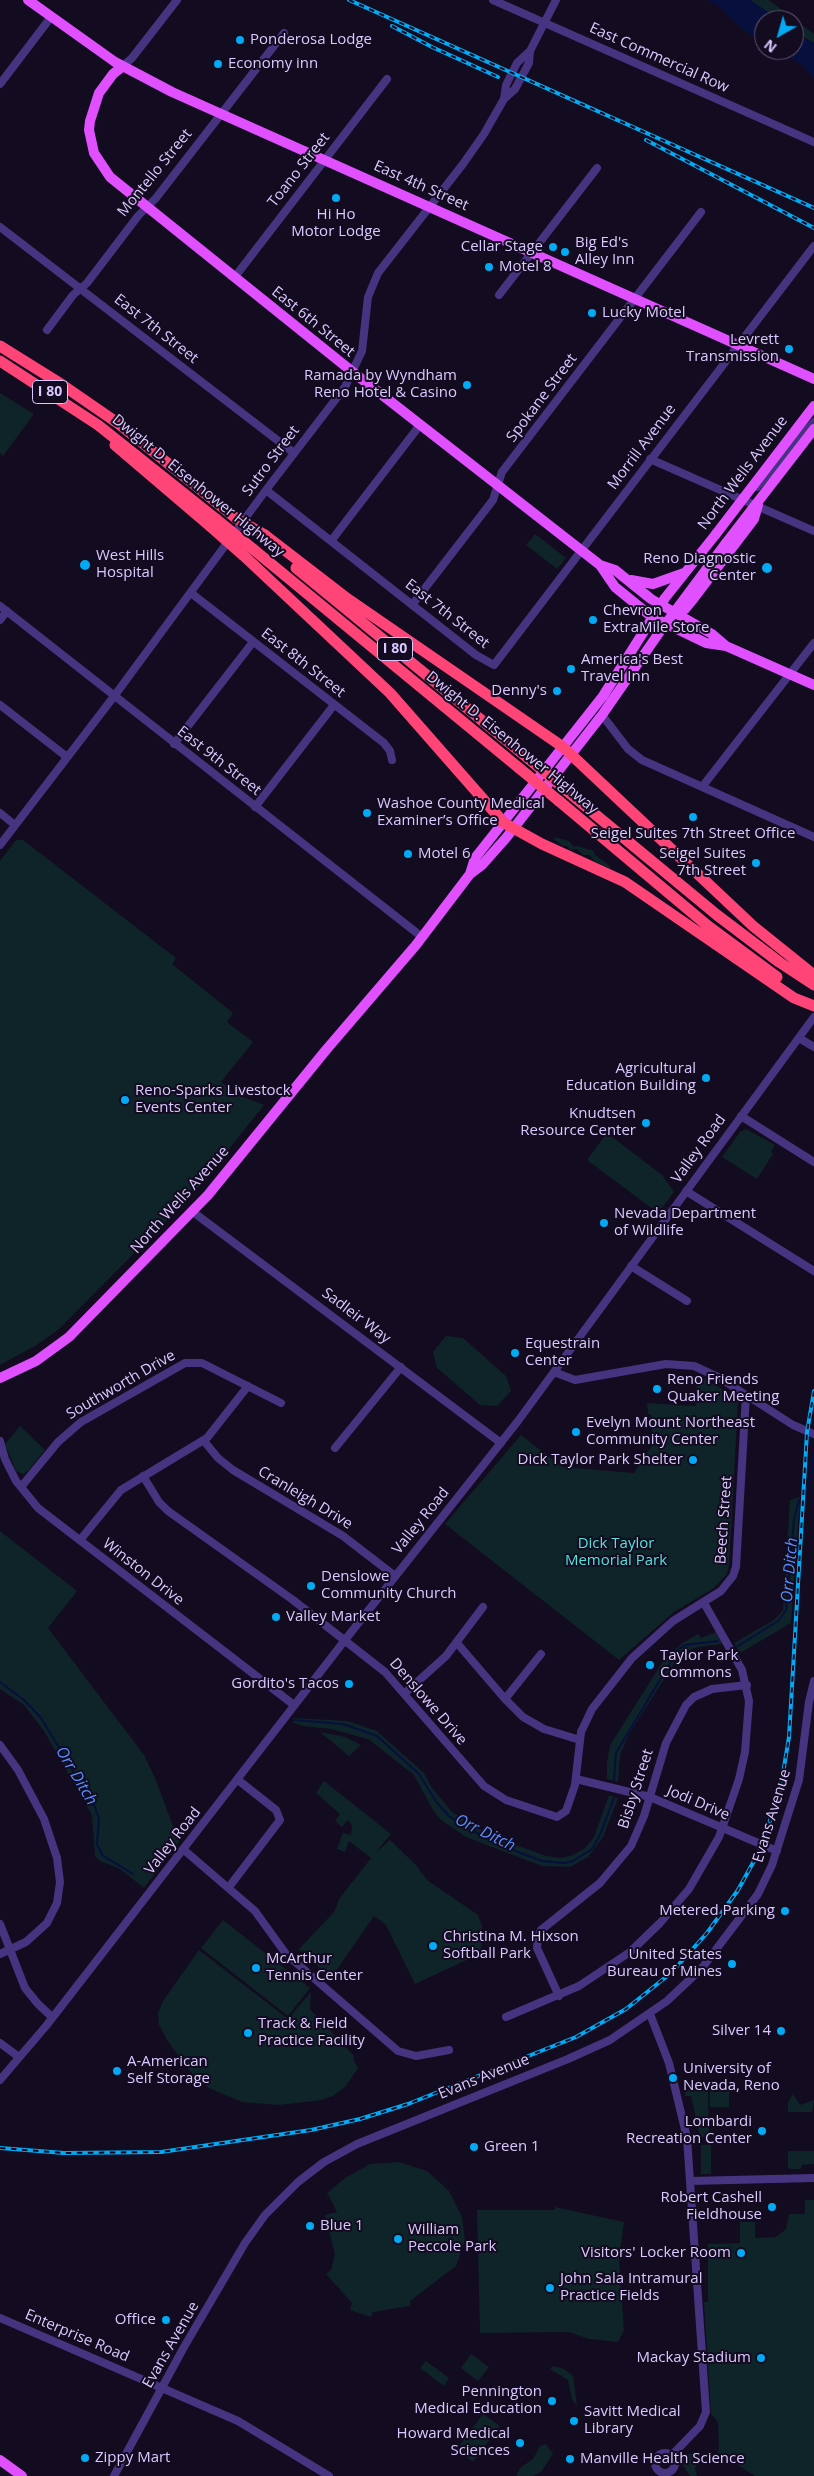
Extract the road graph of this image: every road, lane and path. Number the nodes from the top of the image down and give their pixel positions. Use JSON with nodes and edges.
{"nodes":[{"id":1,"x":28,"y":0,"type":"edge"},
{"id":2,"x":177,"y":0,"type":"edge"},
{"id":3,"x":493,"y":0,"type":"edge"},
{"id":4,"x":556,"y":0,"type":"edge"},
{"id":5,"x":51,"y":17,"type":"junction"},
{"id":6,"x":544,"y":22,"type":"junction"},
{"id":7,"x":284,"y":33,"type":"dead end"},
{"id":8,"x":123,"y":66,"type":"junction"},
{"id":9,"x":387,"y":79,"type":"dead end"},
{"id":10,"x":0,"y":84,"type":"edge"},
{"id":11,"x":221,"y":113,"type":"junction"},
{"id":12,"x":814,"y":142,"type":"edge"},
{"id":13,"x":324,"y":160,"type":"junction"},
{"id":14,"x":597,"y":168,"type":"dead end"},
{"id":15,"x":429,"y":206,"type":"junction"},
{"id":16,"x":147,"y":207,"type":"junction"},
{"id":17,"x":701,"y":212,"type":"dead end"},
{"id":18,"x":0,"y":227,"type":"edge"},
{"id":19,"x":814,"y":246,"type":"edge"},
{"id":20,"x":531,"y":253,"type":"junction"},
{"id":21,"x":234,"y":278,"type":"junction"},
{"id":22,"x":80,"y":289,"type":"junction"},
{"id":23,"x":499,"y":295,"type":"dead end"},
{"id":24,"x":634,"y":299,"type":"junction"},
{"id":25,"x":47,"y":330,"type":"dead end"},
{"id":26,"x":0,"y":346,"type":"edge"},
{"id":27,"x":738,"y":346,"type":"junction"},
{"id":28,"x":0,"y":361,"type":"edge"},
{"id":29,"x":354,"y":373,"type":"junction"},
{"id":30,"x":814,"y":380,"type":"edge"},
{"id":31,"x":814,"y":406,"type":"edge"},
{"id":32,"x":814,"y":422,"type":"edge"},
{"id":33,"x":420,"y":425,"type":"junction"},
{"id":34,"x":814,"y":429,"type":"edge"},
{"id":35,"x":294,"y":454,"type":"junction"},
{"id":36,"x":650,"y":458,"type":"junction"},
{"id":37,"x":772,"y":472,"type":"junction"},
{"id":38,"x":498,"y":485,"type":"junction"},
{"id":39,"x":266,"y":490,"type":"junction"},
{"id":40,"x":746,"y":500,"type":"junction"},
{"id":41,"x":758,"y":505,"type":"junction"},
{"id":42,"x":814,"y":531,"type":"edge"},
{"id":43,"x":263,"y":538,"type":"junction"},
{"id":44,"x":331,"y":541,"type":"junction"},
{"id":45,"x":582,"y":551,"type":"junction"},
{"id":46,"x":248,"y":552,"type":"junction"},
{"id":47,"x":600,"y":565,"type":"junction"},
{"id":48,"x":685,"y":573,"type":"junction"},
{"id":49,"x":626,"y":578,"type":"junction"},
{"id":50,"x":191,"y":593,"type":"junction"},
{"id":51,"x":694,"y":598,"type":"junction"},
{"id":52,"x":412,"y":605,"type":"junction"},
{"id":53,"x":661,"y":605,"type":"junction"},
{"id":54,"x":0,"y":606,"type":"edge"},
{"id":55,"x":7,"y":611,"type":"junction"},
{"id":56,"x":673,"y":613,"type":"junction"},
{"id":57,"x":652,"y":617,"type":"junction"},
{"id":58,"x":0,"y":620,"type":"edge"},
{"id":59,"x":664,"y":625,"type":"junction"},
{"id":60,"x":703,"y":628,"type":"junction"},
{"id":61,"x":253,"y":642,"type":"junction"},
{"id":62,"x":814,"y":642,"type":"edge"},
{"id":63,"x":726,"y":646,"type":"junction"},
{"id":64,"x":494,"y":665,"type":"joint"},
{"id":65,"x":789,"y":674,"type":"junction"},
{"id":66,"x":814,"y":685,"type":"edge"},
{"id":67,"x":116,"y":695,"type":"junction"},
{"id":68,"x":0,"y":705,"type":"edge"},
{"id":69,"x":334,"y":705,"type":"junction"},
{"id":70,"x":602,"y":715,"type":"junction"},
{"id":71,"x":174,"y":744,"type":"junction"},
{"id":72,"x":567,"y":750,"type":"junction"},
{"id":73,"x":67,"y":757,"type":"junction"},
{"id":74,"x":392,"y":760,"type":"dead end"},
{"id":75,"x":702,"y":787,"type":"junction"},
{"id":76,"x":255,"y":807,"type":"junction"},
{"id":77,"x":0,"y":813,"type":"edge"},
{"id":78,"x":16,"y":825,"type":"junction"},
{"id":79,"x":508,"y":826,"type":"junction"},
{"id":80,"x":813,"y":834,"type":"edge"},
{"id":81,"x":0,"y":845,"type":"edge"},
{"id":82,"x":422,"y":937,"type":"junction"},
{"id":83,"x":814,"y":975,"type":"edge"},
{"id":84,"x":814,"y":985,"type":"edge"},
{"id":85,"x":814,"y":1001,"type":"edge"},
{"id":86,"x":814,"y":1006,"type":"edge"},
{"id":87,"x":814,"y":1017,"type":"edge"},
{"id":88,"x":798,"y":1038,"type":"junction"},
{"id":89,"x":814,"y":1047,"type":"edge"},
{"id":90,"x":741,"y":1116,"type":"junction"},
{"id":91,"x":814,"y":1162,"type":"edge"},
{"id":92,"x":686,"y":1191,"type":"junction"},
{"id":93,"x":193,"y":1212,"type":"junction"},
{"id":94,"x":631,"y":1266,"type":"junction"},
{"id":95,"x":814,"y":1271,"type":"edge"},
{"id":96,"x":686,"y":1300,"type":"dead end"},
{"id":97,"x":401,"y":1367,"type":"junction"},
{"id":98,"x":554,"y":1372,"type":"junction"},
{"id":99,"x":0,"y":1378,"type":"edge"},
{"id":100,"x":248,"y":1386,"type":"junction"},
{"id":101,"x":746,"y":1395,"type":"junction"},
{"id":102,"x":281,"y":1402,"type":"dead end"},
{"id":103,"x":814,"y":1434,"type":"edge"},
{"id":104,"x":204,"y":1440,"type":"junction"},
{"id":105,"x":0,"y":1441,"type":"edge"},
{"id":106,"x":501,"y":1443,"type":"junction"},
{"id":107,"x":335,"y":1448,"type":"dead end"},
{"id":108,"x":143,"y":1476,"type":"junction"},
{"id":109,"x":21,"y":1487,"type":"junction"},
{"id":110,"x":80,"y":1540,"type":"junction"},
{"id":111,"x":395,"y":1576,"type":"junction"},
{"id":112,"x":704,"y":1603,"type":"junction"},
{"id":113,"x":483,"y":1607,"type":"dead end"},
{"id":114,"x":344,"y":1640,"type":"junction"},
{"id":115,"x":456,"y":1643,"type":"junction"},
{"id":116,"x":541,"y":1654,"type":"dead end"},
{"id":117,"x":814,"y":1681,"type":"edge"},
{"id":118,"x":747,"y":1685,"type":"junction"},
{"id":119,"x":405,"y":1693,"type":"junction"},
{"id":120,"x":504,"y":1699,"type":"junction"},
{"id":121,"x":294,"y":1706,"type":"junction"},
{"id":122,"x":580,"y":1740,"type":"junction"},
{"id":123,"x":0,"y":1745,"type":"edge"},
{"id":124,"x":576,"y":1779,"type":"junction"},
{"id":125,"x":238,"y":1780,"type":"junction"},
{"id":126,"x":650,"y":1798,"type":"junction"},
{"id":127,"x":561,"y":1816,"type":"joint"},
{"id":128,"x":723,"y":1829,"type":"junction"},
{"id":129,"x":184,"y":1850,"type":"junction"},
{"id":130,"x":777,"y":1851,"type":"junction"},
{"id":131,"x":229,"y":1887,"type":"junction"},
{"id":132,"x":0,"y":1924,"type":"edge"},
{"id":133,"x":10,"y":1950,"type":"junction"},
{"id":134,"x":0,"y":1954,"type":"edge"},
{"id":135,"x":559,"y":1996,"type":"junction"},
{"id":136,"x":650,"y":2014,"type":"junction"},
{"id":137,"x":506,"y":2017,"type":"dead end"},
{"id":138,"x":52,"y":2018,"type":"junction"},
{"id":139,"x":0,"y":2043,"type":"edge"},
{"id":140,"x":449,"y":2050,"type":"dead end"},
{"id":141,"x":19,"y":2057,"type":"junction"},
{"id":142,"x":0,"y":2080,"type":"edge"},
{"id":143,"x":814,"y":2178,"type":"edge"},
{"id":144,"x":690,"y":2181,"type":"junction"},
{"id":145,"x":0,"y":2318,"type":"edge"},
{"id":146,"x":162,"y":2388,"type":"junction"},
{"id":147,"x":671,"y":2456,"type":"junction"},
{"id":148,"x":0,"y":2460,"type":"edge"},
{"id":149,"x":673,"y":2469,"type":"junction"},
{"id":150,"x":658,"y":2474,"type":"edge"},
{"id":151,"x":22,"y":2476,"type":"edge"},
{"id":152,"x":114,"y":2476,"type":"edge"},
{"id":153,"x":329,"y":2476,"type":"edge"},
{"id":154,"x":680,"y":2476,"type":"edge"}],
"edges":[{"from":1,"to":5,"type":"main road","name":"East 4th Street"},
{"from":2,"to":8,"type":"street"},
{"from":3,"to":6,"type":"street","name":"East Commercial Row"},
{"from":4,"to":6,"type":"street","name":"Sutro Street"},
{"from":5,"to":8,"type":"main road","name":"East 4th Street"},
{"from":5,"to":10,"type":"street"},
{"from":6,"to":12,"type":"street","name":"East Commercial Row"},
{"from":6,"to":15,"type":"street","name":"Sutro Street"},
{"from":7,"to":11,"type":"street","name":"Montello Street"},
{"from":8,"to":11,"type":"main road","name":"East 4th Street"},
{"from":8,"to":16,"type":"main road","name":"East 6th Street"},
{"from":9,"to":13,"type":"street","name":"Toano Street"},
{"from":11,"to":13,"type":"main road","name":"East 4th Street"},
{"from":11,"to":16,"type":"street","name":"Montello Street"},
{"from":13,"to":15,"type":"main road","name":"East 4th Street"},
{"from":13,"to":21,"type":"street","name":"Toano Street"},
{"from":14,"to":20,"type":"street"},
{"from":15,"to":20,"type":"main road","name":"East 4th Street"},
{"from":15,"to":29,"type":"street","name":"Sutro Street"},
{"from":16,"to":21,"type":"main road","name":"East 6th Street"},
{"from":16,"to":22,"type":"street","name":"Montello Street"},
{"from":17,"to":24,"type":"street","name":"Spokane Street"},
{"from":18,"to":22,"type":"street","name":"East 7th Street"},
{"from":19,"to":27,"type":"street","name":"Morrill Avenue"},
{"from":20,"to":23,"type":"street"},
{"from":20,"to":24,"type":"main road","name":"East 4th Street"},
{"from":21,"to":29,"type":"main road","name":"East 6th Street"},
{"from":22,"to":25,"type":"street","name":"Montello Street"},
{"from":22,"to":35,"type":"street","name":"East 7th Street"},
{"from":24,"to":27,"type":"main road","name":"East 4th Street"},
{"from":24,"to":38,"type":"street","name":"Spokane Street"},
{"from":26,"to":43,"type":"highway","name":"Dwight D. Eisenhower Highway","number":"I 80","bridge":true},
{"from":27,"to":30,"type":"main road","name":"East 4th Street"},
{"from":27,"to":36,"type":"street","name":"Morrill Avenue"},
{"from":28,"to":46,"type":"highway","name":"Dwight D. Eisenhower Highway","number":"I 80","bridge":true},
{"from":29,"to":33,"type":"main road","name":"East 6th Street"},
{"from":29,"to":35,"type":"street","name":"Sutro Street"},
{"from":31,"to":48,"type":"main road","name":"North Wells Avenue","bridge":true},
{"from":32,"to":37,"type":"street"},
{"from":33,"to":38,"type":"main road","name":"East 6th Street"},
{"from":33,"to":44,"type":"street"},
{"from":34,"to":56,"type":"main road","name":"North Wells Avenue","bridge":true},
{"from":35,"to":39,"type":"street","name":"Sutro Street"},
{"from":36,"to":40,"type":"street"},
{"from":36,"to":45,"type":"street","name":"Morrill Avenue"},
{"from":37,"to":40,"type":"street"},
{"from":37,"to":41,"type":"street"},
{"from":38,"to":45,"type":"main road","name":"East 6th Street"},
{"from":38,"to":52,"type":"street","name":"Spokane Street"},
{"from":39,"to":44,"type":"street","name":"East 7th Street"},
{"from":39,"to":50,"type":"street","name":"Sutro Street"},
{"from":40,"to":41,"type":"street"},
{"from":41,"to":42,"type":"street"},
{"from":41,"to":51,"type":"main road"},
{"from":43,"to":72,"type":"highway"},
{"from":43,"to":84,"type":"highway","name":"Dwight D. Eisenhower Highway","number":"I 80","bridge":true},
{"from":44,"to":52,"type":"street","name":"East 7th Street"},
{"from":45,"to":47,"type":"main road","name":"East 6th Street"},
{"from":45,"to":64,"type":"street","name":"Morrill Avenue"},
{"from":46,"to":79,"type":"highway"},
{"from":46,"to":85,"type":"highway","name":"Dwight D. Eisenhower Highway","number":"I 80","bridge":true},
{"from":47,"to":49,"type":"main road","name":"East 6th Street"},
{"from":47,"to":57,"type":"main road","name":"East 6th Street"},
{"from":48,"to":49,"type":"main road"},
{"from":48,"to":53,"type":"main road","name":"North Wells Avenue"},
{"from":49,"to":53,"type":"main road","name":"East 6th Street"},
{"from":50,"to":61,"type":"street","name":"East 8th Street"},
{"from":50,"to":67,"type":"street","name":"Sutro Street"},
{"from":51,"to":56,"type":"main road"},
{"from":51,"to":60,"type":"main road"},
{"from":52,"to":64,"type":"street","name":"East 7th Street"},
{"from":53,"to":56,"type":"main road","name":"East 6th Street"},
{"from":53,"to":57,"type":"main road","name":"North Wells Avenue"},
{"from":54,"to":55,"type":"street","name":"East 9th Street"},
{"from":55,"to":58,"type":"street"},
{"from":55,"to":67,"type":"street","name":"East 9th Street"},
{"from":56,"to":59,"type":"main road","name":"North Wells Avenue"},
{"from":56,"to":60,"type":"main road","name":"East 6th Street"},
{"from":57,"to":59,"type":"main road","name":"East 6th Street"},
{"from":57,"to":72,"type":"main road","name":"North Wells Avenue"},
{"from":59,"to":63,"type":"main road","name":"East 6th Street"},
{"from":59,"to":70,"type":"main road","name":"North Wells Avenue"},
{"from":60,"to":63,"type":"main road","name":"East 6th Street"},
{"from":61,"to":69,"type":"street","name":"East 8th Street"},
{"from":61,"to":71,"type":"street"},
{"from":62,"to":65,"type":"street"},
{"from":63,"to":65,"type":"main road","name":"East 6th Street"},
{"from":65,"to":66,"type":"main road","name":"East 6th Street"},
{"from":65,"to":75,"type":"street"},
{"from":67,"to":71,"type":"street","name":"East 9th Street"},
{"from":67,"to":73,"type":"street","name":"Sutro Street"},
{"from":68,"to":73,"type":"street"},
{"from":69,"to":74,"type":"street","name":"East 8th Street"},
{"from":69,"to":76,"type":"street"},
{"from":70,"to":72,"type":"main road","name":"North Wells Avenue"},
{"from":70,"to":75,"type":"street"},
{"from":71,"to":76,"type":"street","name":"East 9th Street"},
{"from":72,"to":79,"type":"main road","name":"North Wells Avenue"},
{"from":72,"to":83,"type":"highway"},
{"from":73,"to":78,"type":"street","name":"Sutro Street"},
{"from":75,"to":80,"type":"street"},
{"from":76,"to":82,"type":"street","name":"East 9th Street"},
{"from":77,"to":78,"type":"street"},
{"from":78,"to":81,"type":"street","name":"Sutro Street"},
{"from":79,"to":82,"type":"main road","name":"North Wells Avenue"},
{"from":79,"to":86,"type":"highway"},
{"from":82,"to":93,"type":"main road","name":"North Wells Avenue"},
{"from":87,"to":88,"type":"street","name":"Valley Road"},
{"from":88,"to":89,"type":"street"},
{"from":88,"to":90,"type":"street","name":"Valley Road"},
{"from":90,"to":91,"type":"street"},
{"from":90,"to":92,"type":"street","name":"Valley Road"},
{"from":92,"to":94,"type":"street","name":"Valley Road"},
{"from":92,"to":95,"type":"street"},
{"from":93,"to":97,"type":"street","name":"Sadleir Way"},
{"from":93,"to":99,"type":"main road","name":"North Wells Avenue"},
{"from":94,"to":96,"type":"street"},
{"from":94,"to":98,"type":"street","name":"Valley Road"},
{"from":97,"to":106,"type":"street","name":"Sadleir Way"},
{"from":97,"to":107,"type":"street"},
{"from":98,"to":101,"type":"street"},
{"from":98,"to":106,"type":"street","name":"Valley Road"},
{"from":100,"to":102,"type":"street","name":"Southworth Drive"},
{"from":100,"to":104,"type":"street"},
{"from":100,"to":109,"type":"street","name":"Southworth Drive"},
{"from":101,"to":103,"type":"street"},
{"from":101,"to":112,"type":"street","name":"Beech Street"},
{"from":104,"to":108,"type":"street"},
{"from":104,"to":111,"type":"street","name":"Cranleigh Drive"},
{"from":105,"to":109,"type":"street","name":"Winston Drive"},
{"from":106,"to":111,"type":"street","name":"Valley Road"},
{"from":108,"to":110,"type":"street"},
{"from":108,"to":114,"type":"street","name":"Denslowe Drive"},
{"from":109,"to":110,"type":"street","name":"Winston Drive"},
{"from":110,"to":121,"type":"street","name":"Winston Drive"},
{"from":111,"to":114,"type":"street","name":"Valley Road"},
{"from":112,"to":118,"type":"street"},
{"from":112,"to":122,"type":"street","name":"Beech Street"},
{"from":113,"to":115,"type":"street"},
{"from":114,"to":119,"type":"street","name":"Denslowe Drive"},
{"from":114,"to":121,"type":"street","name":"Valley Road"},
{"from":115,"to":119,"type":"street"},
{"from":115,"to":120,"type":"street"},
{"from":116,"to":120,"type":"street"},
{"from":117,"to":130,"type":"street","name":"Evans Avenue"},
{"from":118,"to":126,"type":"street","name":"Bisby Street"},
{"from":118,"to":128,"type":"street"},
{"from":119,"to":127,"type":"street","name":"Denslowe Drive"},
{"from":120,"to":122,"type":"street"},
{"from":121,"to":125,"type":"street","name":"Valley Road"},
{"from":122,"to":124,"type":"street","name":"Beech Street"},
{"from":123,"to":133,"type":"street"},
{"from":124,"to":126,"type":"street","name":"Jodi Drive"},
{"from":124,"to":127,"type":"street","name":"Beech Street"},
{"from":125,"to":129,"type":"street","name":"Valley Road"},
{"from":125,"to":131,"type":"street"},
{"from":126,"to":128,"type":"street","name":"Jodi Drive"},
{"from":126,"to":135,"type":"street","name":"Bisby Street"},
{"from":128,"to":130,"type":"street","name":"Jodi Drive"},
{"from":128,"to":135,"type":"street"},
{"from":129,"to":131,"type":"street"},
{"from":129,"to":138,"type":"street","name":"Valley Road"},
{"from":130,"to":136,"type":"street","name":"Evans Avenue"},
{"from":131,"to":140,"type":"street"},
{"from":132,"to":133,"type":"street"},
{"from":133,"to":134,"type":"street"},
{"from":133,"to":138,"type":"street"},
{"from":135,"to":137,"type":"street"},
{"from":136,"to":144,"type":"street"},
{"from":136,"to":146,"type":"street","name":"Evans Avenue"},
{"from":138,"to":141,"type":"street","name":"Valley Road"},
{"from":139,"to":141,"type":"street"},
{"from":141,"to":142,"type":"street","name":"Valley Road"},
{"from":143,"to":144,"type":"street"},
{"from":144,"to":147,"type":"street"},
{"from":145,"to":146,"type":"street","name":"Enterprise Road"},
{"from":146,"to":152,"type":"street","name":"Evans Avenue"},
{"from":146,"to":153,"type":"street","name":"Enterprise Road"},
{"from":147,"to":149,"type":"street"},
{"from":147,"to":150,"type":"street"},
{"from":148,"to":151,"type":"main road"},
{"from":149,"to":150,"type":"street"},
{"from":149,"to":154,"type":"street"}]}
